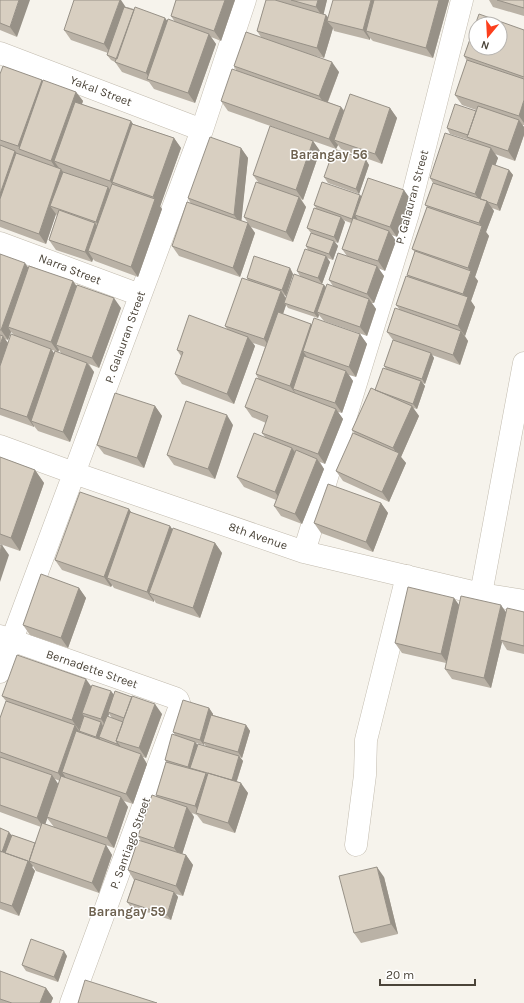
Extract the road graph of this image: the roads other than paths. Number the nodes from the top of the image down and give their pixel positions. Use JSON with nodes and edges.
{"nodes":[{"id":1,"x":245,"y":0,"type":"edge"},
{"id":2,"x":462,"y":0,"type":"edge"},
{"id":3,"x":0,"y":53,"type":"edge"},
{"id":4,"x":202,"y":130,"type":"junction"},
{"id":5,"x":0,"y":243,"type":"edge"},
{"id":6,"x":140,"y":295,"type":"junction"},
{"id":7,"x":524,"y":363,"type":"edge"},
{"id":8,"x":0,"y":446,"type":"edge"},
{"id":9,"x":74,"y":473,"type":"junction"},
{"id":10,"x":304,"y":552,"type":"junction"},
{"id":11,"x":406,"y":576,"type":"junction"},
{"id":12,"x":481,"y":594,"type":"junction"},
{"id":13,"x":524,"y":601,"type":"edge"},
{"id":14,"x":6,"y":638,"type":"edge"},
{"id":15,"x":0,"y":672,"type":"edge"},
{"id":16,"x":180,"y":706,"type":"joint"},
{"id":17,"x":356,"y":845,"type":"dead end"},
{"id":18,"x":71,"y":1003,"type":"edge"}],
"edges":[{"from":1,"to":4,"type":"street","name":"P. Galauran Street"},
{"from":2,"to":10,"type":"street","name":"P. Galauran Street"},
{"from":3,"to":4,"type":"street","name":"Yakal Street"},
{"from":4,"to":6,"type":"street","name":"P. Galauran Street"},
{"from":5,"to":6,"type":"street","name":"Narra Street"},
{"from":6,"to":9,"type":"street","name":"P. Galauran Street"},
{"from":7,"to":12,"type":"street"},
{"from":8,"to":9,"type":"street","name":"8th Avenue"},
{"from":9,"to":10,"type":"street","name":"8th Avenue"},
{"from":9,"to":14,"type":"street","name":"P. Galauran Street"},
{"from":10,"to":11,"type":"street","name":"8th Avenue"},
{"from":11,"to":12,"type":"street","name":"8th Avenue"},
{"from":11,"to":17,"type":"street"},
{"from":12,"to":13,"type":"street","name":"8th Avenue"},
{"from":14,"to":15,"type":"street","name":"P. Galauran Street"},
{"from":14,"to":16,"type":"street","name":"Bernadette Street"},
{"from":16,"to":18,"type":"street","name":"P. Santiago Street"}]}
